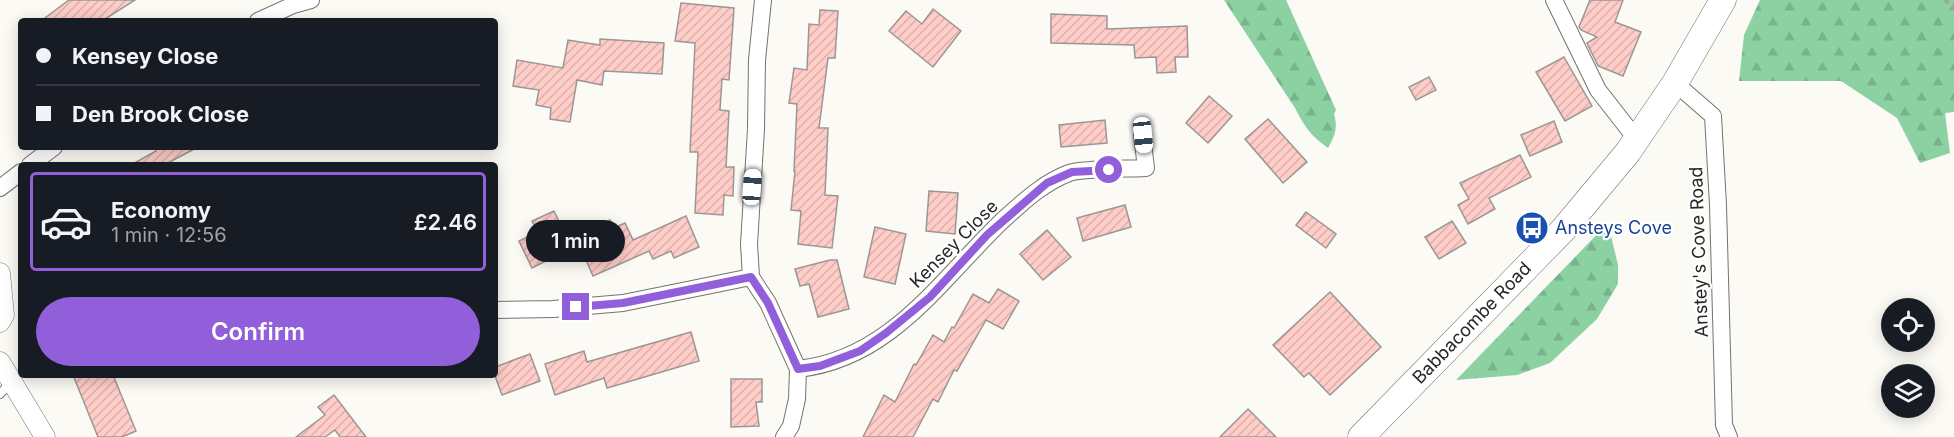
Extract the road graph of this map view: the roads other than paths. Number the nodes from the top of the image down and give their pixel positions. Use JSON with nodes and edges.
{"nodes":[{"id":1,"x":311,"y":0,"type":"edge"},
{"id":2,"x":763,"y":0,"type":"edge"},
{"id":3,"x":1554,"y":0,"type":"edge"},
{"id":4,"x":1723,"y":0,"type":"edge"},
{"id":5,"x":265,"y":18,"type":"edge"},
{"id":6,"x":1675,"y":83,"type":"junction"},
{"id":7,"x":1143,"y":135,"type":"dead end"},
{"id":8,"x":1637,"y":140,"type":"junction"},
{"id":9,"x":50,"y":150,"type":"edge"},
{"id":10,"x":34,"y":162,"type":"edge"},
{"id":11,"x":18,"y":174,"type":"edge"},
{"id":12,"x":0,"y":188,"type":"edge"},
{"id":13,"x":0,"y":273,"type":"edge"},
{"id":14,"x":751,"y":277,"type":"junction"},
{"id":15,"x":498,"y":310,"type":"edge"},
{"id":16,"x":0,"y":322,"type":"edge"},
{"id":17,"x":0,"y":362,"type":"edge"},
{"id":18,"x":798,"y":369,"type":"junction"},
{"id":19,"x":6,"y":388,"type":"edge"},
{"id":20,"x":45,"y":437,"type":"edge"},
{"id":21,"x":784,"y":437,"type":"edge"},
{"id":22,"x":1361,"y":437,"type":"edge"},
{"id":23,"x":1728,"y":437,"type":"edge"}],
"edges":[{"from":1,"to":5,"type":"street"},
{"from":2,"to":14,"type":"street"},
{"from":3,"to":8,"type":"street"},
{"from":4,"to":6,"type":"main road","name":"Babbacombe Road"},
{"from":6,"to":8,"type":"main road","name":"Babbacombe Road"},
{"from":6,"to":23,"type":"street","name":"Anstey's Cove Road"},
{"from":7,"to":18,"type":"street","name":"Kensey Close"},
{"from":8,"to":22,"type":"main road","name":"Babbacombe Road"},
{"from":9,"to":10,"type":"street"},
{"from":11,"to":12,"type":"street"},
{"from":13,"to":16,"type":"street"},
{"from":14,"to":15,"type":"street"},
{"from":14,"to":18,"type":"street"},
{"from":17,"to":19,"type":"street"},
{"from":18,"to":21,"type":"street"},
{"from":19,"to":20,"type":"street"}]}
